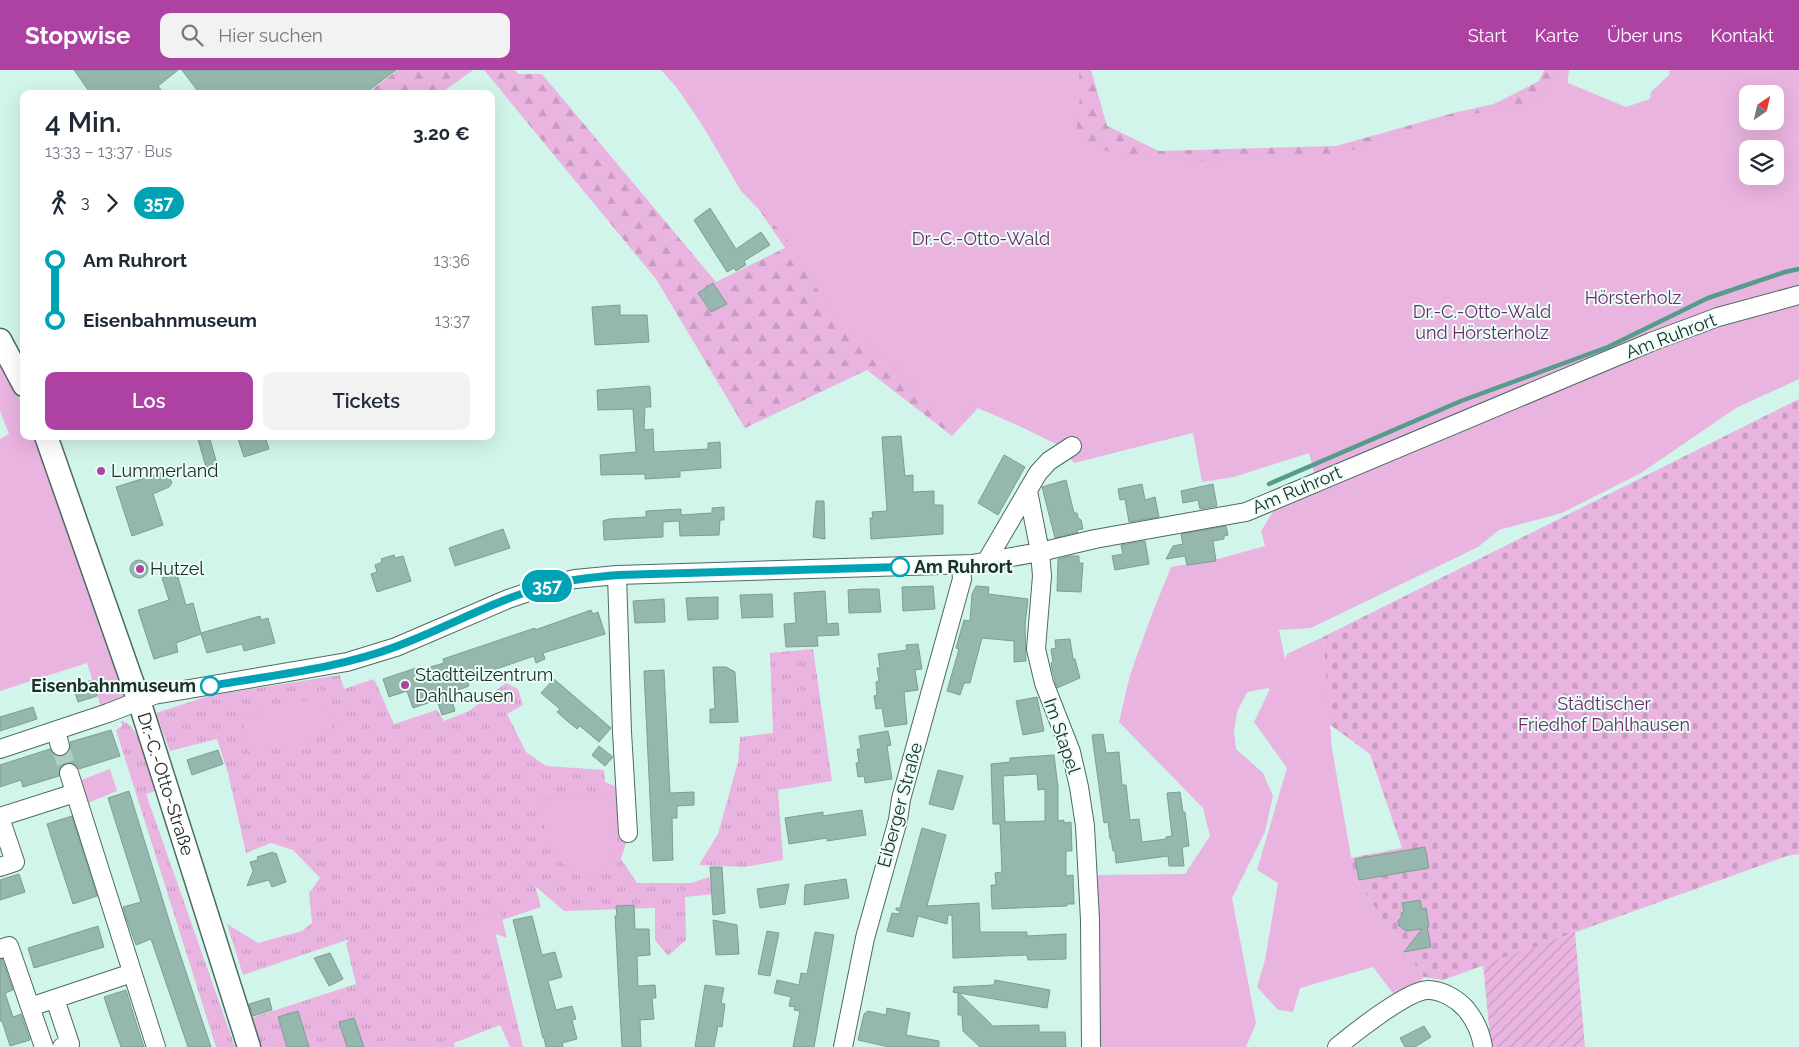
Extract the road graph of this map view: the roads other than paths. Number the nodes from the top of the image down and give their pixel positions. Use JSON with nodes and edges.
{"nodes":[{"id":1,"x":1799,"y":295,"type":"edge"},
{"id":2,"x":0,"y":340,"type":"edge"},
{"id":3,"x":20,"y":378,"type":"edge"},
{"id":4,"x":47,"y":440,"type":"edge"},
{"id":5,"x":1072,"y":446,"type":"dead end"},
{"id":6,"x":1028,"y":491,"type":"junction"},
{"id":7,"x":1040,"y":552,"type":"junction"},
{"id":8,"x":986,"y":562,"type":"junction"},
{"id":9,"x":961,"y":565,"type":"junction"},
{"id":10,"x":618,"y":575,"type":"junction"},
{"id":11,"x":139,"y":701,"type":"junction"},
{"id":12,"x":0,"y":749,"type":"edge"},
{"id":13,"x":69,"y":773,"type":"tunnel mouth"},
{"id":14,"x":75,"y":793,"type":"junction"},
{"id":15,"x":0,"y":817,"type":"edge"},
{"id":16,"x":628,"y":833,"type":"dead end"},
{"id":17,"x":0,"y":867,"type":"edge"},
{"id":18,"x":0,"y":949,"type":"edge"},
{"id":19,"x":132,"y":973,"type":"junction"},
{"id":20,"x":55,"y":999,"type":"junction"},
{"id":21,"x":30,"y":1007,"type":"junction"},
{"id":22,"x":44,"y":1047,"type":"edge"},
{"id":23,"x":62,"y":1047,"type":"edge"},
{"id":24,"x":156,"y":1047,"type":"edge"},
{"id":25,"x":249,"y":1047,"type":"edge"},
{"id":26,"x":843,"y":1047,"type":"edge"},
{"id":27,"x":1091,"y":1047,"type":"edge"},
{"id":28,"x":1337,"y":1047,"type":"edge"},
{"id":29,"x":1483,"y":1047,"type":"edge"}],
"edges":[{"from":1,"to":7,"type":"street","name":"Am Ruhrort"},
{"from":2,"to":3,"type":"street"},
{"from":4,"to":11,"type":"street","name":"Dr.-C.-Otto-Straße"},
{"from":5,"to":6,"type":"street"},
{"from":6,"to":7,"type":"street","name":"Im Stapel"},
{"from":6,"to":8,"type":"street"},
{"from":7,"to":8,"type":"street","name":"Am Ruhrort"},
{"from":7,"to":27,"type":"street","name":"Im Stapel"},
{"from":8,"to":9,"type":"street","name":"Am Ruhrort"},
{"from":9,"to":10,"type":"street","name":"Am Ruhrort"},
{"from":9,"to":26,"type":"street","name":"Eiberger Straße"},
{"from":10,"to":11,"type":"street","name":"Am Ruhrort"},
{"from":10,"to":16,"type":"street"},
{"from":11,"to":12,"type":"street","name":"Am Ruhrort"},
{"from":11,"to":25,"type":"street","name":"Dr.-C.-Otto-Straße"},
{"from":13,"to":14,"type":"street"},
{"from":14,"to":15,"type":"street"},
{"from":14,"to":19,"type":"street"},
{"from":15,"to":17,"type":"street"},
{"from":18,"to":21,"type":"street"},
{"from":19,"to":20,"type":"street"},
{"from":19,"to":24,"type":"street"},
{"from":20,"to":21,"type":"street"},
{"from":20,"to":23,"type":"street"},
{"from":21,"to":22,"type":"street"},
{"from":28,"to":29,"type":"street"}]}
